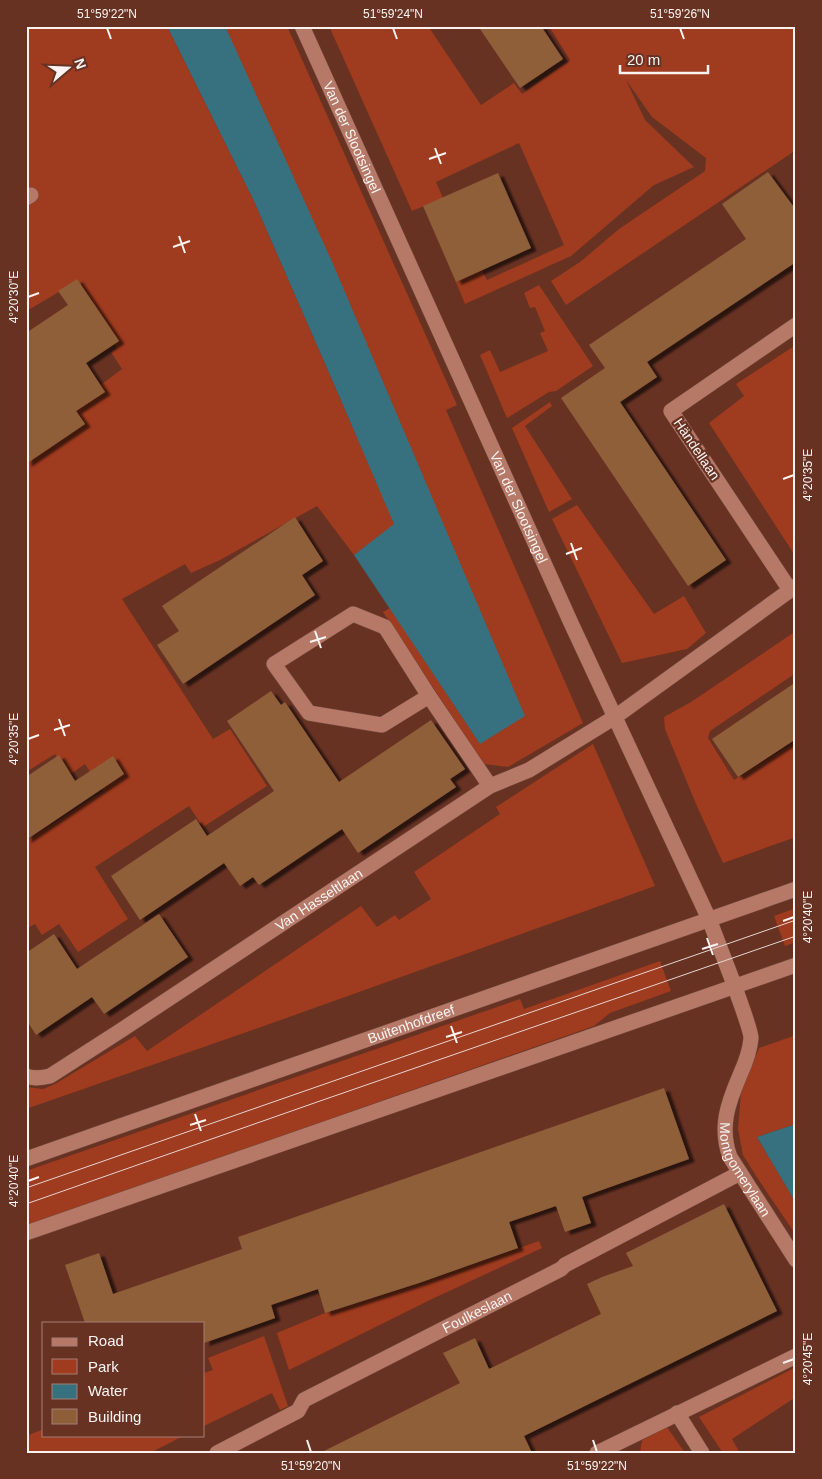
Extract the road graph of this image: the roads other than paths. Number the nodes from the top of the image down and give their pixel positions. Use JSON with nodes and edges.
{"nodes":[{"id":1,"x":302,"y":26,"type":"edge"},
{"id":2,"x":796,"y":325,"type":"edge"},
{"id":3,"x":793,"y":588,"type":"edge"},
{"id":4,"x":429,"y":696,"type":"junction"},
{"id":5,"x":614,"y":718,"type":"junction"},
{"id":6,"x":490,"y":786,"type":"junction"},
{"id":7,"x":796,"y":889,"type":"edge"},
{"id":8,"x":709,"y":919,"type":"junction"},
{"id":9,"x":796,"y":965,"type":"edge"},
{"id":10,"x":734,"y":987,"type":"junction"},
{"id":11,"x":26,"y":1076,"type":"edge"},
{"id":12,"x":26,"y":1159,"type":"edge"},
{"id":13,"x":740,"y":1173,"type":"junction"},
{"id":14,"x":26,"y":1233,"type":"edge"},
{"id":15,"x":796,"y":1260,"type":"edge"},
{"id":16,"x":796,"y":1356,"type":"edge"},
{"id":17,"x":677,"y":1413,"type":"junction"},
{"id":18,"x":626,"y":1447,"type":"edge"},
{"id":19,"x":217,"y":1453,"type":"edge"},
{"id":20,"x":597,"y":1453,"type":"edge"},
{"id":21,"x":702,"y":1453,"type":"edge"}],
"edges":[{"from":1,"to":5,"type":"street","name":"Van der Slootsingel"},
{"from":2,"to":3,"type":"street","name":"Händellaan"},
{"from":3,"to":5,"type":"street","name":"Händellaan"},
{"from":4,"to":4,"type":"street"},
{"from":4,"to":6,"type":"street"},
{"from":5,"to":6,"type":"street","name":"Van Hasseltlaan"},
{"from":5,"to":8,"type":"street","name":"Van der Slootsingel"},
{"from":6,"to":11,"type":"street","name":"Van Hasseltlaan"},
{"from":7,"to":8,"type":"street","name":"Buitenhofdreef"},
{"from":8,"to":10,"type":"street","name":"Van der Slootsingel"},
{"from":8,"to":12,"type":"street","name":"Buitenhofdreef"},
{"from":9,"to":10,"type":"street"},
{"from":10,"to":13,"type":"street","name":"Montgomerylaan"},
{"from":10,"to":14,"type":"street"},
{"from":13,"to":15,"type":"street","name":"Montgomerylaan"},
{"from":13,"to":19,"type":"street","name":"Foulkeslaan"},
{"from":16,"to":17,"type":"street"},
{"from":17,"to":18,"type":"street"},
{"from":17,"to":21,"type":"street"},
{"from":18,"to":20,"type":"street"}]}
